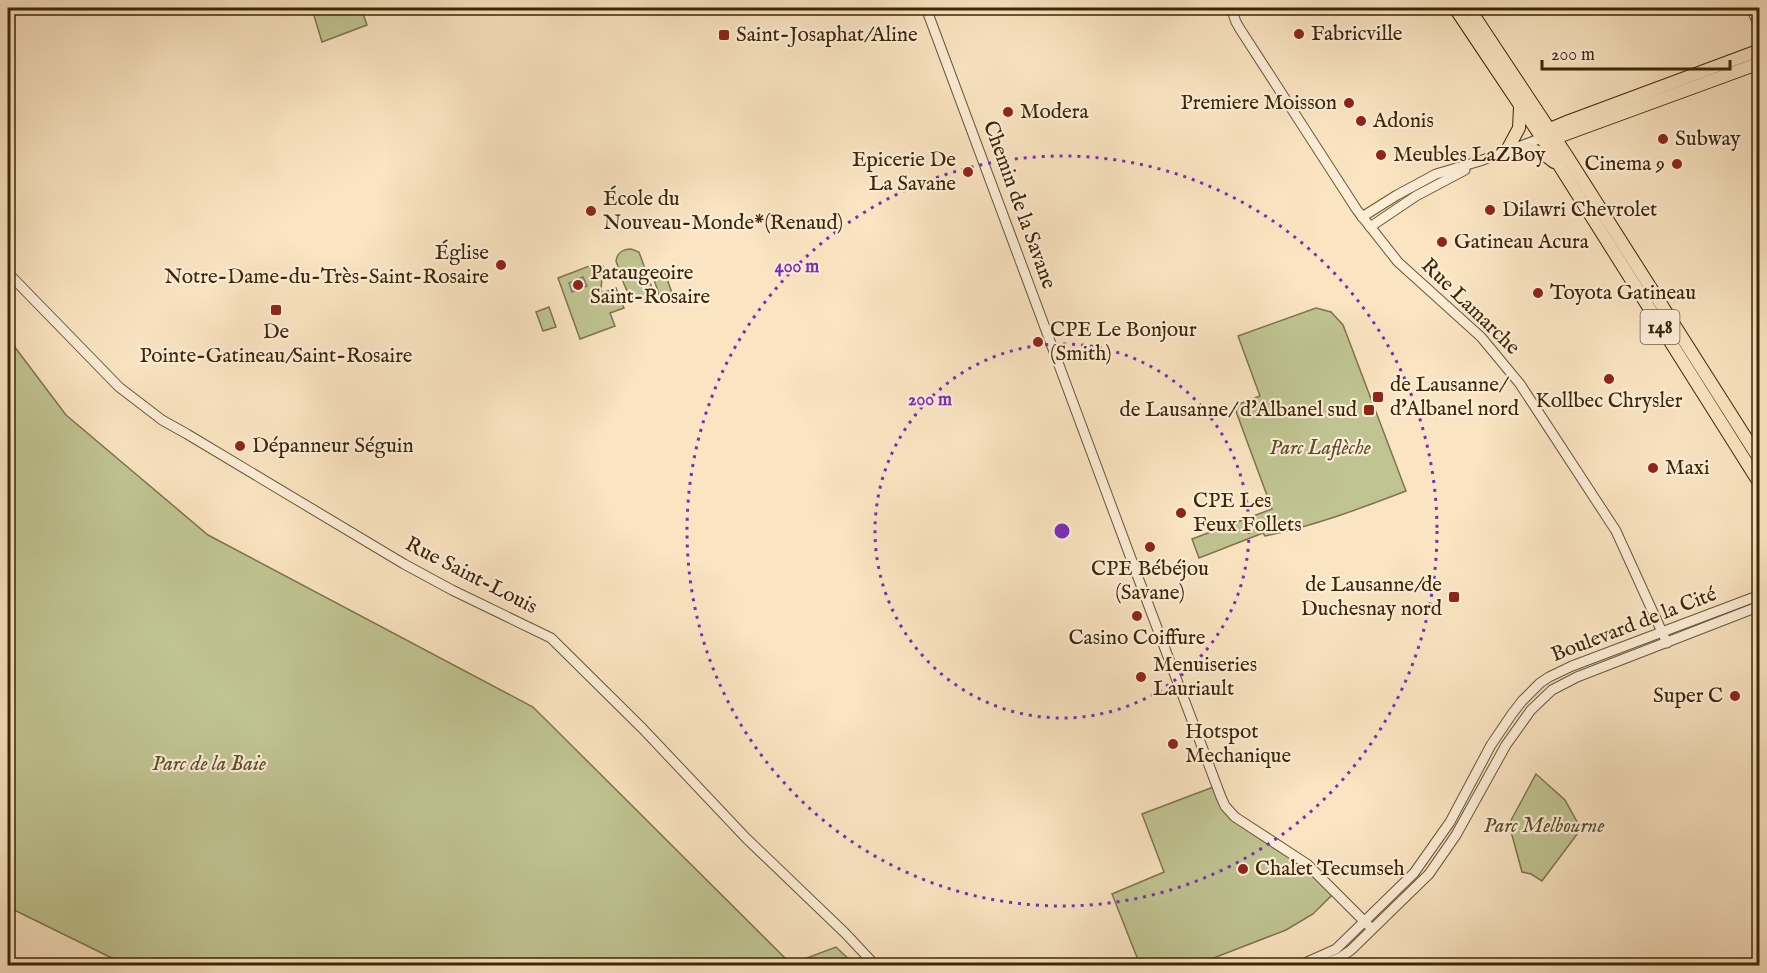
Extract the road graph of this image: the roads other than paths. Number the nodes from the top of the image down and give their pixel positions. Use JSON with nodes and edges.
{"nodes":[{"id":1,"x":927,"y":8,"type":"edge"},
{"id":2,"x":1231,"y":8,"type":"edge"},
{"id":3,"x":1455,"y":8,"type":"edge"},
{"id":4,"x":1469,"y":8,"type":"edge"},
{"id":5,"x":1751,"y":8,"type":"edge"},
{"id":6,"x":1760,"y":28,"type":"edge"},
{"id":7,"x":1760,"y":50,"type":"edge"},
{"id":8,"x":1760,"y":63,"type":"edge"},
{"id":9,"x":1520,"y":105,"type":"junction"},
{"id":10,"x":1575,"y":130,"type":"junction"},
{"id":11,"x":1549,"y":135,"type":"junction"},
{"id":12,"x":1512,"y":150,"type":"junction"},
{"id":13,"x":1567,"y":156,"type":"junction"},
{"id":14,"x":1480,"y":161,"type":"junction"},
{"id":15,"x":1561,"y":169,"type":"junction"},
{"id":16,"x":1362,"y":217,"type":"junction"},
{"id":17,"x":1370,"y":227,"type":"junction"},
{"id":18,"x":8,"y":273,"type":"edge"},
{"id":19,"x":1760,"y":460,"type":"edge"},
{"id":20,"x":1760,"y":484,"type":"edge"},
{"id":21,"x":1760,"y":595,"type":"edge"},
{"id":22,"x":1760,"y":606,"type":"edge"},
{"id":23,"x":1662,"y":632,"type":"junction"},
{"id":24,"x":1667,"y":643,"type":"junction"},
{"id":25,"x":1365,"y":921,"type":"junction"},
{"id":26,"x":1372,"y":929,"type":"junction"},
{"id":27,"x":876,"y":966,"type":"edge"},
{"id":28,"x":1298,"y":966,"type":"edge"},
{"id":29,"x":1320,"y":966,"type":"edge"}],
"edges":[{"from":1,"to":25,"type":"street","name":"Chemin de la Savane"},
{"from":2,"to":16,"type":"street","name":"Rue Lamarche"},
{"from":3,"to":9,"type":"main road","number":"148"},
{"from":4,"to":11,"type":"main road","number":"148"},
{"from":5,"to":6,"type":"street"},
{"from":7,"to":11,"type":"main road"},
{"from":8,"to":10,"type":"main road"},
{"from":9,"to":11,"type":"main road","number":"148"},
{"from":9,"to":12,"type":"main road"},
{"from":10,"to":11,"type":"main road"},
{"from":10,"to":13,"type":"main road"},
{"from":11,"to":12,"type":"street"},
{"from":11,"to":13,"type":"main road","number":"148"},
{"from":11,"to":15,"type":"main road","number":"148"},
{"from":12,"to":14,"type":"street"},
{"from":12,"to":15,"type":"main road"},
{"from":13,"to":19,"type":"main road","number":"148"},
{"from":14,"to":16,"type":"street"},
{"from":14,"to":17,"type":"street"},
{"from":15,"to":20,"type":"main road","number":"148"},
{"from":16,"to":17,"type":"street","name":"Rue Lamarche"},
{"from":17,"to":23,"type":"street","name":"Rue Lamarche"},
{"from":18,"to":27,"type":"street","name":"Rue Saint-Louis"},
{"from":21,"to":23,"type":"street","name":"Boulevard de la Cité"},
{"from":22,"to":24,"type":"street","name":"Boulevard de la Cité"},
{"from":23,"to":24,"type":"street","name":"Rue Lamarche"},
{"from":23,"to":25,"type":"street","name":"Boulevard de la Cité"},
{"from":24,"to":26,"type":"street","name":"Boulevard de la Cité"},
{"from":25,"to":26,"type":"street","name":"Chemin de la Savane"},
{"from":25,"to":28,"type":"street","name":"Boulevard de la Cité"},
{"from":26,"to":29,"type":"street","name":"Boulevard de la Cité"}]}
